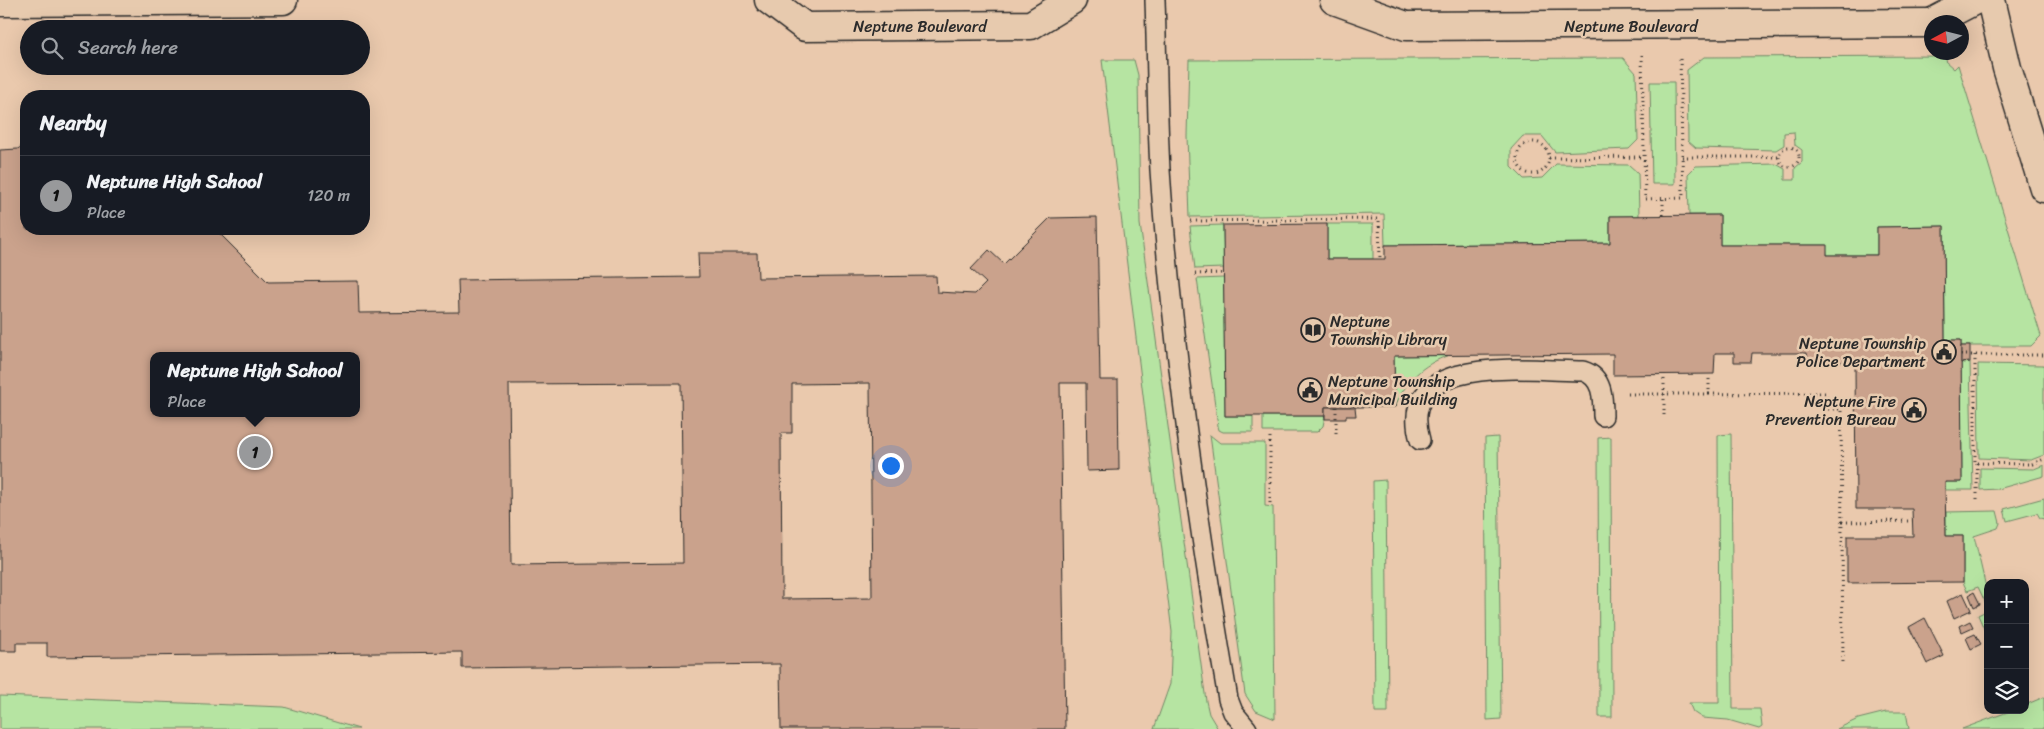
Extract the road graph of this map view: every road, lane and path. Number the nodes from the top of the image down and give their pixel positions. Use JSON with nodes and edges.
{"nodes":[{"id":1,"x":283,"y":0,"type":"edge"},
{"id":2,"x":769,"y":0,"type":"edge"},
{"id":3,"x":1072,"y":0,"type":"edge"},
{"id":4,"x":1155,"y":0,"type":"edge"},
{"id":5,"x":1334,"y":0,"type":"edge"},
{"id":6,"x":1975,"y":0,"type":"edge"},
{"id":7,"x":1991,"y":0,"type":"edge"},
{"id":8,"x":122,"y":1,"type":"edge"},
{"id":9,"x":0,"y":2,"type":"edge"},
{"id":10,"x":1947,"y":15,"type":"edge"},
{"id":11,"x":1924,"y":23,"type":"edge"},
{"id":12,"x":1680,"y":51,"type":"dead end"},
{"id":13,"x":1642,"y":52,"type":"dead end"},
{"id":14,"x":1644,"y":157,"type":"junction"},
{"id":15,"x":1682,"y":157,"type":"junction"},
{"id":16,"x":1780,"y":157,"type":"junction"},
{"id":17,"x":1549,"y":158,"type":"junction"},
{"id":18,"x":2044,"y":188,"type":"edge"},
{"id":19,"x":1663,"y":199,"type":"junction"},
{"id":20,"x":1664,"y":215,"type":"dead end"},
{"id":21,"x":1185,"y":221,"type":"dead end"},
{"id":22,"x":1380,"y":259,"type":"dead end"},
{"id":23,"x":1224,"y":273,"type":"dead end"},
{"id":24,"x":1192,"y":274,"type":"dead end"},
{"id":25,"x":1961,"y":355,"type":"dead end"},
{"id":26,"x":1975,"y":355,"type":"junction"},
{"id":27,"x":2044,"y":355,"type":"edge"},
{"id":28,"x":1664,"y":374,"type":"dead end"},
{"id":29,"x":1708,"y":377,"type":"dead end"},
{"id":30,"x":1619,"y":394,"type":"dead end"},
{"id":31,"x":1664,"y":394,"type":"junction"},
{"id":32,"x":1709,"y":394,"type":"junction"},
{"id":33,"x":1336,"y":407,"type":"dead end"},
{"id":34,"x":1664,"y":415,"type":"dead end"},
{"id":35,"x":1603,"y":416,"type":"dead end"},
{"id":36,"x":1270,"y":437,"type":"dead end"},
{"id":37,"x":1336,"y":437,"type":"dead end"},
{"id":38,"x":1420,"y":440,"type":"dead end"},
{"id":39,"x":2044,"y":459,"type":"edge"},
{"id":40,"x":1977,"y":463,"type":"junction"},
{"id":41,"x":1977,"y":501,"type":"dead end"},
{"id":42,"x":1270,"y":504,"type":"dead end"},
{"id":43,"x":1913,"y":521,"type":"dead end"},
{"id":44,"x":1842,"y":522,"type":"junction"},
{"id":45,"x":1843,"y":663,"type":"dead end"},
{"id":46,"x":1247,"y":729,"type":"edge"}],
"edges":[{"from":1,"to":8,"type":"street"},
{"from":2,"to":3,"type":"street","name":"Neptune Boulevard"},
{"from":4,"to":46,"type":"lane"},
{"from":5,"to":11,"type":"street","name":"Neptune Boulevard"},
{"from":6,"to":10,"type":"street","name":"Neptune Boulevard"},
{"from":7,"to":18,"type":"street"},
{"from":8,"to":9,"type":"street"},
{"from":12,"to":15,"type":"path"},
{"from":13,"to":14,"type":"path"},
{"from":14,"to":17,"type":"path"},
{"from":14,"to":19,"type":"path"},
{"from":15,"to":16,"type":"path"},
{"from":15,"to":19,"type":"path"},
{"from":16,"to":16,"type":"path"},
{"from":17,"to":17,"type":"path"},
{"from":19,"to":20,"type":"path"},
{"from":21,"to":22,"type":"path"},
{"from":23,"to":24,"type":"path"},
{"from":25,"to":26,"type":"path"},
{"from":26,"to":27,"type":"path"},
{"from":26,"to":40,"type":"path"},
{"from":28,"to":31,"type":"path"},
{"from":29,"to":32,"type":"path"},
{"from":30,"to":31,"type":"path"},
{"from":31,"to":32,"type":"path"},
{"from":31,"to":34,"type":"path"},
{"from":32,"to":44,"type":"path"},
{"from":33,"to":37,"type":"path"},
{"from":35,"to":38,"type":"lane"},
{"from":36,"to":42,"type":"path"},
{"from":39,"to":40,"type":"path"},
{"from":40,"to":41,"type":"path"},
{"from":43,"to":44,"type":"path"},
{"from":44,"to":45,"type":"path"}]}
